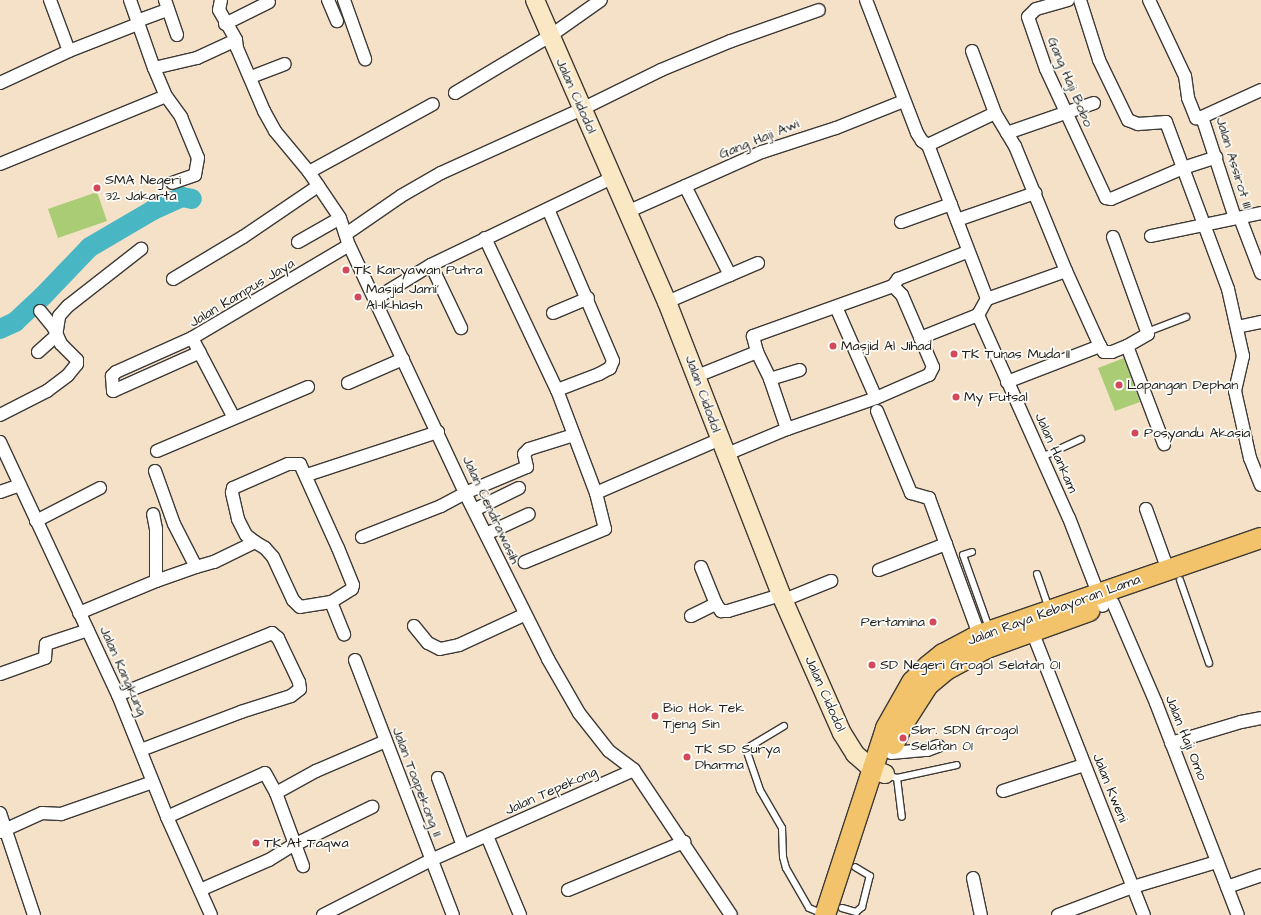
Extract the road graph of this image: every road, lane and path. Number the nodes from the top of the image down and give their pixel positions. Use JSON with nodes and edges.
{"nodes":[{"id":1,"x":50,"y":0,"type":"edge"},
{"id":2,"x":130,"y":0,"type":"edge"},
{"id":3,"x":220,"y":0,"type":"edge"},
{"id":4,"x":328,"y":0,"type":"edge"},
{"id":5,"x":344,"y":0,"type":"edge"},
{"id":6,"x":535,"y":0,"type":"edge"},
{"id":7,"x":601,"y":0,"type":"edge"},
{"id":8,"x":866,"y":0,"type":"edge"},
{"id":9,"x":1068,"y":0,"type":"edge"},
{"id":10,"x":1080,"y":0,"type":"edge"},
{"id":11,"x":1148,"y":0,"type":"edge"},
{"id":12,"x":269,"y":2,"type":"dead end"},
{"id":13,"x":166,"y":5,"type":"edge"},
{"id":14,"x":819,"y":10,"type":"dead end"},
{"id":15,"x":337,"y":20,"type":"dead end"},
{"id":16,"x":137,"y":23,"type":"junction"},
{"id":17,"x":225,"y":24,"type":"junction"},
{"id":18,"x":177,"y":35,"type":"dead end"},
{"id":19,"x":550,"y":36,"type":"junction"},
{"id":20,"x":236,"y":40,"type":"junction"},
{"id":21,"x":69,"y":51,"type":"junction"},
{"id":22,"x":972,"y":51,"type":"dead end"},
{"id":23,"x":365,"y":59,"type":"dead end"},
{"id":24,"x":285,"y":64,"type":"dead end"},
{"id":25,"x":154,"y":68,"type":"junction"},
{"id":26,"x":251,"y":77,"type":"junction"},
{"id":27,"x":0,"y":83,"type":"edge"},
{"id":28,"x":1261,"y":90,"type":"edge"},
{"id":29,"x":455,"y":93,"type":"dead end"},
{"id":30,"x":166,"y":96,"type":"junction"},
{"id":31,"x":904,"y":101,"type":"junction"},
{"id":32,"x":1094,"y":103,"type":"dead end"},
{"id":33,"x":433,"y":104,"type":"dead end"},
{"id":34,"x":582,"y":109,"type":"junction"},
{"id":35,"x":1065,"y":112,"type":"junction"},
{"id":36,"x":995,"y":113,"type":"junction"},
{"id":37,"x":1202,"y":117,"type":"junction"},
{"id":38,"x":1006,"y":132,"type":"junction"},
{"id":39,"x":928,"y":145,"type":"junction"},
{"id":40,"x":1216,"y":157,"type":"junction"},
{"id":41,"x":0,"y":164,"type":"edge"},
{"id":42,"x":1183,"y":168,"type":"junction"},
{"id":43,"x":310,"y":172,"type":"junction"},
{"id":44,"x":612,"y":178,"type":"junction"},
{"id":45,"x":172,"y":183,"type":"dead end"},
{"id":46,"x":318,"y":186,"type":"junction"},
{"id":47,"x":685,"y":186,"type":"junction"},
{"id":48,"x":1035,"y":193,"type":"junction"},
{"id":49,"x":951,"y":204,"type":"junction"},
{"id":50,"x":548,"y":209,"type":"junction"},
{"id":51,"x":627,"y":212,"type":"junction"},
{"id":52,"x":1261,"y":213,"type":"edge"},
{"id":53,"x":340,"y":218,"type":"junction"},
{"id":54,"x":1237,"y":218,"type":"junction"},
{"id":55,"x":957,"y":220,"type":"junction"},
{"id":56,"x":901,"y":222,"type":"dead end"},
{"id":57,"x":1204,"y":224,"type":"junction"},
{"id":58,"x":1151,"y":236,"type":"dead end"},
{"id":59,"x":1113,"y":237,"type":"dead end"},
{"id":60,"x":485,"y":238,"type":"junction"},
{"id":61,"x":348,"y":240,"type":"junction"},
{"id":62,"x":298,"y":242,"type":"dead end"},
{"id":63,"x":141,"y":249,"type":"dead end"},
{"id":64,"x":967,"y":252,"type":"junction"},
{"id":65,"x":758,"y":263,"type":"dead end"},
{"id":66,"x":431,"y":265,"type":"junction"},
{"id":67,"x":1066,"y":271,"type":"junction"},
{"id":68,"x":1261,"y":273,"type":"edge"},
{"id":69,"x":730,"y":275,"type":"junction"},
{"id":70,"x":173,"y":279,"type":"dead end"},
{"id":71,"x":893,"y":286,"type":"junction"},
{"id":72,"x":376,"y":298,"type":"junction"},
{"id":73,"x":588,"y":298,"type":"junction"},
{"id":74,"x":987,"y":299,"type":"junction"},
{"id":75,"x":667,"y":302,"type":"junction"},
{"id":76,"x":836,"y":307,"type":"junction"},
{"id":77,"x":40,"y":311,"type":"dead end"},
{"id":78,"x":553,"y":313,"type":"dead end"},
{"id":79,"x":978,"y":315,"type":"junction"},
{"id":80,"x":1186,"y":317,"type":"dead end"},
{"id":81,"x":1261,"y":322,"type":"edge"},
{"id":82,"x":461,"y":328,"type":"dead end"},
{"id":83,"x":1237,"y":328,"type":"junction"},
{"id":84,"x":1147,"y":332,"type":"junction"},
{"id":85,"x":56,"y":336,"type":"junction"},
{"id":86,"x":192,"y":338,"type":"junction"},
{"id":87,"x":920,"y":338,"type":"junction"},
{"id":88,"x":1100,"y":346,"type":"junction"},
{"id":89,"x":1127,"y":346,"type":"junction"},
{"id":90,"x":38,"y":352,"type":"dead end"},
{"id":91,"x":200,"y":352,"type":"junction"},
{"id":92,"x":757,"y":352,"type":"junction"},
{"id":93,"x":403,"y":359,"type":"junction"},
{"id":94,"x":800,"y":370,"type":"dead end"},
{"id":95,"x":697,"y":376,"type":"junction"},
{"id":96,"x":770,"y":379,"type":"junction"},
{"id":97,"x":1006,"y":382,"type":"junction"},
{"id":98,"x":348,"y":384,"type":"dead end"},
{"id":99,"x":308,"y":387,"type":"dead end"},
{"id":100,"x":557,"y":390,"type":"junction"},
{"id":101,"x":876,"y":398,"type":"junction"},
{"id":102,"x":877,"y":411,"type":"dead end"},
{"id":103,"x":0,"y":415,"type":"edge"},
{"id":104,"x":234,"y":418,"type":"junction"},
{"id":105,"x":787,"y":430,"type":"junction"},
{"id":106,"x":438,"y":432,"type":"junction"},
{"id":107,"x":574,"y":435,"type":"junction"},
{"id":108,"x":1081,"y":439,"type":"dead end"},
{"id":109,"x":0,"y":442,"type":"edge"},
{"id":110,"x":1164,"y":444,"type":"dead end"},
{"id":111,"x":723,"y":447,"type":"junction"},
{"id":112,"x":157,"y":451,"type":"dead end"},
{"id":113,"x":1042,"y":457,"type":"junction"},
{"id":114,"x":155,"y":471,"type":"dead end"},
{"id":115,"x":307,"y":475,"type":"junction"},
{"id":116,"x":20,"y":485,"type":"junction"},
{"id":117,"x":1261,"y":485,"type":"edge"},
{"id":118,"x":100,"y":488,"type":"dead end"},
{"id":119,"x":519,"y":488,"type":"dead end"},
{"id":120,"x":0,"y":492,"type":"edge"},
{"id":121,"x":465,"y":492,"type":"junction"},
{"id":122,"x":596,"y":493,"type":"junction"},
{"id":123,"x":1146,"y":508,"type":"dead end"},
{"id":124,"x":474,"y":510,"type":"junction"},
{"id":125,"x":153,"y":514,"type":"dead end"},
{"id":126,"x":529,"y":514,"type":"dead end"},
{"id":127,"x":36,"y":521,"type":"junction"},
{"id":128,"x":486,"y":534,"type":"junction"},
{"id":129,"x":362,"y":536,"type":"dead end"},
{"id":130,"x":1261,"y":538,"type":"edge"},
{"id":131,"x":254,"y":542,"type":"junction"},
{"id":132,"x":946,"y":544,"type":"junction"},
{"id":133,"x":972,"y":552,"type":"dead end"},
{"id":134,"x":1261,"y":553,"type":"edge"},
{"id":135,"x":525,"y":562,"type":"dead end"},
{"id":136,"x":196,"y":566,"type":"junction"},
{"id":137,"x":701,"y":567,"type":"dead end"},
{"id":138,"x":879,"y":570,"type":"dead end"},
{"id":139,"x":1037,"y":574,"type":"dead end"},
{"id":140,"x":1174,"y":575,"type":"junction"},
{"id":141,"x":156,"y":581,"type":"junction"},
{"id":142,"x":831,"y":581,"type":"dead end"},
{"id":143,"x":782,"y":597,"type":"junction"},
{"id":144,"x":1104,"y":601,"type":"junction"},
{"id":145,"x":331,"y":602,"type":"junction"},
{"id":146,"x":716,"y":604,"type":"junction"},
{"id":147,"x":1050,"y":610,"type":"junction"},
{"id":148,"x":79,"y":613,"type":"junction"},
{"id":149,"x":524,"y":615,"type":"junction"},
{"id":150,"x":691,"y":616,"type":"dead end"},
{"id":151,"x":1029,"y":625,"type":"junction"},
{"id":152,"x":414,"y":626,"type":"dead end"},
{"id":153,"x":88,"y":630,"type":"junction"},
{"id":154,"x":985,"y":634,"type":"junction"},
{"id":155,"x":344,"y":635,"type":"dead end"},
{"id":156,"x":962,"y":651,"type":"junction"},
{"id":157,"x":355,"y":660,"type":"dead end"},
{"id":158,"x":1209,"y":663,"type":"dead end"},
{"id":159,"x":0,"y":674,"type":"edge"},
{"id":160,"x":923,"y":680,"type":"junction"},
{"id":161,"x":118,"y":695,"type":"junction"},
{"id":162,"x":1261,"y":718,"type":"edge"},
{"id":163,"x":784,"y":726,"type":"dead end"},
{"id":164,"x":386,"y":742,"type":"junction"},
{"id":165,"x":1171,"y":743,"type":"junction"},
{"id":166,"x":938,"y":746,"type":"dead end"},
{"id":167,"x":141,"y":750,"type":"junction"},
{"id":168,"x":891,"y":753,"type":"junction"},
{"id":169,"x":957,"y":765,"type":"dead end"},
{"id":170,"x":1084,"y":765,"type":"junction"},
{"id":171,"x":634,"y":770,"type":"junction"},
{"id":172,"x":884,"y":774,"type":"junction"},
{"id":173,"x":438,"y":778,"type":"dead end"},
{"id":174,"x":153,"y":782,"type":"junction"},
{"id":175,"x":1003,"y":791,"type":"dead end"},
{"id":176,"x":276,"y":793,"type":"junction"},
{"id":177,"x":372,"y":807,"type":"dead end"},
{"id":178,"x":0,"y":813,"type":"edge"},
{"id":179,"x":167,"y":817,"type":"junction"},
{"id":180,"x":902,"y":817,"type":"dead end"},
{"id":181,"x":2,"y":831,"type":"edge"},
{"id":182,"x":487,"y":836,"type":"junction"},
{"id":183,"x":684,"y":842,"type":"junction"},
{"id":184,"x":295,"y":844,"type":"junction"},
{"id":185,"x":463,"y":846,"type":"junction"},
{"id":186,"x":431,"y":860,"type":"junction"},
{"id":187,"x":1217,"y":862,"type":"junction"},
{"id":188,"x":303,"y":866,"type":"dead end"},
{"id":189,"x":1261,"y":875,"type":"edge"},
{"id":190,"x":973,"y":878,"type":"dead end"},
{"id":191,"x":1133,"y":887,"type":"junction"},
{"id":192,"x":1227,"y":887,"type":"junction"},
{"id":193,"x":200,"y":890,"type":"junction"},
{"id":194,"x":568,"y":890,"type":"dead end"},
{"id":195,"x":335,"y":912,"type":"edge"},
{"id":196,"x":835,"y":913,"type":"edge"},
{"id":197,"x":34,"y":915,"type":"edge"},
{"id":198,"x":211,"y":915,"type":"edge"},
{"id":199,"x":323,"y":915,"type":"edge"},
{"id":200,"x":453,"y":915,"type":"edge"},
{"id":201,"x":520,"y":915,"type":"edge"},
{"id":202,"x":730,"y":915,"type":"edge"},
{"id":203,"x":981,"y":915,"type":"edge"},
{"id":204,"x":1058,"y":915,"type":"edge"},
{"id":205,"x":1144,"y":915,"type":"edge"},
{"id":206,"x":1238,"y":915,"type":"edge"}],
"edges":[{"from":1,"to":21,"type":"street"},
{"from":2,"to":16,"type":"street"},
{"from":3,"to":17,"type":"street","name":"Jalan Cendrawasih"},
{"from":4,"to":15,"type":"street"},
{"from":5,"to":23,"type":"street"},
{"from":6,"to":19,"type":"street","name":"Jalan Cidodol"},
{"from":7,"to":19,"type":"street"},
{"from":8,"to":31,"type":"street"},
{"from":9,"to":35,"type":"street","name":"Gang Haji Bobo"},
{"from":10,"to":42,"type":"street"},
{"from":11,"to":37,"type":"street"},
{"from":12,"to":17,"type":"street"},
{"from":13,"to":16,"type":"street"},
{"from":13,"to":18,"type":"street"},
{"from":14,"to":34,"type":"street","name":"Jalan Kampus Jaya"},
{"from":16,"to":21,"type":"street"},
{"from":16,"to":25,"type":"street"},
{"from":17,"to":20,"type":"street","name":"Jalan Cendrawasih"},
{"from":19,"to":29,"type":"street"},
{"from":19,"to":34,"type":"street","name":"Jalan Cidodol"},
{"from":20,"to":25,"type":"street"},
{"from":20,"to":26,"type":"street","name":"Jalan Cendrawasih"},
{"from":21,"to":27,"type":"street"},
{"from":22,"to":36,"type":"street"},
{"from":24,"to":26,"type":"street"},
{"from":25,"to":30,"type":"street"},
{"from":26,"to":43,"type":"street","name":"Jalan Cendrawasih"},
{"from":28,"to":37,"type":"street","name":"Jalan Assirot III"},
{"from":30,"to":41,"type":"street"},
{"from":30,"to":45,"type":"street"},
{"from":31,"to":39,"type":"street"},
{"from":31,"to":47,"type":"street","name":"Gang Haji Awi"},
{"from":32,"to":35,"type":"street"},
{"from":33,"to":43,"type":"street"},
{"from":34,"to":44,"type":"street","name":"Jalan Cidodol"},
{"from":34,"to":61,"type":"street","name":"Jalan Kampus Jaya"},
{"from":35,"to":38,"type":"street"},
{"from":35,"to":42,"type":"street","name":"Gang Haji Bobo"},
{"from":36,"to":38,"type":"street"},
{"from":36,"to":39,"type":"street"},
{"from":37,"to":40,"type":"street","name":"Jalan Assirot III"},
{"from":38,"to":48,"type":"street"},
{"from":39,"to":49,"type":"street"},
{"from":40,"to":42,"type":"street"},
{"from":40,"to":54,"type":"street","name":"Jalan Assirot III"},
{"from":42,"to":57,"type":"street"},
{"from":43,"to":46,"type":"street","name":"Jalan Cendrawasih"},
{"from":44,"to":50,"type":"street"},
{"from":44,"to":51,"type":"street","name":"Jalan Cidodol"},
{"from":46,"to":53,"type":"street","name":"Jalan Cendrawasih"},
{"from":46,"to":70,"type":"street"},
{"from":47,"to":51,"type":"street","name":"Gang Haji Awi"},
{"from":47,"to":69,"type":"street"},
{"from":48,"to":55,"type":"street"},
{"from":48,"to":67,"type":"street"},
{"from":49,"to":55,"type":"street"},
{"from":49,"to":56,"type":"street"},
{"from":50,"to":60,"type":"street"},
{"from":50,"to":73,"type":"street"},
{"from":51,"to":75,"type":"street","name":"Jalan Cidodol"},
{"from":52,"to":54,"type":"street"},
{"from":53,"to":61,"type":"street","name":"Jalan Cendrawasih"},
{"from":53,"to":62,"type":"street"},
{"from":54,"to":57,"type":"street"},
{"from":54,"to":68,"type":"street","name":"Jalan Assirot III"},
{"from":55,"to":64,"type":"street"},
{"from":57,"to":58,"type":"street"},
{"from":57,"to":83,"type":"street"},
{"from":59,"to":84,"type":"street"},
{"from":60,"to":66,"type":"street"},
{"from":60,"to":100,"type":"street"},
{"from":61,"to":72,"type":"street","name":"Jalan Cendrawasih"},
{"from":61,"to":86,"type":"street","name":"Jalan Kampus Jaya"},
{"from":63,"to":85,"type":"street"},
{"from":64,"to":71,"type":"street"},
{"from":64,"to":74,"type":"street"},
{"from":65,"to":69,"type":"street"},
{"from":66,"to":72,"type":"street"},
{"from":66,"to":82,"type":"street"},
{"from":67,"to":74,"type":"street"},
{"from":67,"to":88,"type":"street"},
{"from":69,"to":75,"type":"street"},
{"from":71,"to":76,"type":"street"},
{"from":71,"to":87,"type":"street"},
{"from":72,"to":93,"type":"street","name":"Jalan Cendrawasih"},
{"from":73,"to":78,"type":"street"},
{"from":73,"to":100,"type":"street"},
{"from":74,"to":79,"type":"street"},
{"from":75,"to":95,"type":"street","name":"Jalan Cidodol"},
{"from":76,"to":92,"type":"street"},
{"from":76,"to":101,"type":"street"},
{"from":77,"to":85,"type":"street"},
{"from":79,"to":87,"type":"street"},
{"from":79,"to":97,"type":"street","name":"Jalan Hankam"},
{"from":80,"to":84,"type":"lane"},
{"from":81,"to":83,"type":"street"},
{"from":83,"to":117,"type":"street"},
{"from":84,"to":89,"type":"street"},
{"from":85,"to":90,"type":"street"},
{"from":85,"to":103,"type":"street"},
{"from":86,"to":91,"type":"street","name":"Jalan Kampus Jaya"},
{"from":86,"to":91,"type":"street"},
{"from":87,"to":101,"type":"street"},
{"from":88,"to":89,"type":"street"},
{"from":88,"to":97,"type":"street"},
{"from":89,"to":110,"type":"street"},
{"from":91,"to":104,"type":"street","name":"Jalan Kampus Jaya"},
{"from":92,"to":95,"type":"street"},
{"from":92,"to":96,"type":"street"},
{"from":93,"to":98,"type":"street"},
{"from":93,"to":106,"type":"street","name":"Jalan Cendrawasih"},
{"from":94,"to":96,"type":"street"},
{"from":95,"to":111,"type":"street","name":"Jalan Cidodol"},
{"from":96,"to":105,"type":"street"},
{"from":97,"to":113,"type":"street","name":"Jalan Hankam"},
{"from":99,"to":104,"type":"street"},
{"from":100,"to":107,"type":"street"},
{"from":101,"to":105,"type":"street"},
{"from":102,"to":132,"type":"street"},
{"from":104,"to":112,"type":"street"},
{"from":105,"to":111,"type":"street"},
{"from":106,"to":115,"type":"street"},
{"from":106,"to":121,"type":"street","name":"Jalan Cendrawasih"},
{"from":107,"to":121,"type":"street"},
{"from":107,"to":122,"type":"street"},
{"from":108,"to":113,"type":"lane"},
{"from":109,"to":116,"type":"street","name":"Jalan Kangkung"},
{"from":111,"to":122,"type":"street"},
{"from":111,"to":143,"type":"street","name":"Jalan Cidodol"},
{"from":113,"to":144,"type":"street","name":"Jalan Hankam"},
{"from":114,"to":136,"type":"street"},
{"from":115,"to":131,"type":"street"},
{"from":115,"to":145,"type":"street"},
{"from":116,"to":120,"type":"street"},
{"from":116,"to":127,"type":"street","name":"Jalan Kangkung"},
{"from":118,"to":127,"type":"street"},
{"from":119,"to":124,"type":"street"},
{"from":121,"to":124,"type":"street","name":"Jalan Cendrawasih"},
{"from":121,"to":129,"type":"street"},
{"from":122,"to":135,"type":"street"},
{"from":123,"to":140,"type":"street"},
{"from":124,"to":128,"type":"street","name":"Jalan Cendrawasih"},
{"from":125,"to":141,"type":"street"},
{"from":126,"to":128,"type":"street"},
{"from":127,"to":148,"type":"street","name":"Jalan Kangkung"},
{"from":128,"to":149,"type":"street","name":"Jalan Cendrawasih"},
{"from":130,"to":140,"type":"main road","name":"Jalan Raya Kebayoran Lama"},
{"from":131,"to":136,"type":"street"},
{"from":131,"to":145,"type":"street"},
{"from":132,"to":138,"type":"street"},
{"from":132,"to":154,"type":"street"},
{"from":133,"to":154,"type":"lane"},
{"from":134,"to":140,"type":"main road","name":"Jalan Raya Kebayoran Lama"},
{"from":136,"to":141,"type":"street"},
{"from":137,"to":146,"type":"street"},
{"from":139,"to":147,"type":"lane"},
{"from":140,"to":144,"type":"main road","name":"Jalan Raya Kebayoran Lama"},
{"from":140,"to":158,"type":"lane"},
{"from":141,"to":148,"type":"street"},
{"from":142,"to":143,"type":"street"},
{"from":143,"to":146,"type":"street"},
{"from":143,"to":172,"type":"street","name":"Jalan Cidodol"},
{"from":144,"to":147,"type":"main road","name":"Jalan Raya Kebayoran Lama"},
{"from":144,"to":151,"type":"main road","name":"Jalan Raya Kebayoran Lama"},
{"from":144,"to":165,"type":"street","name":"Jalan Haji Omo"},
{"from":145,"to":155,"type":"street"},
{"from":146,"to":150,"type":"street"},
{"from":147,"to":151,"type":"main road","name":"Jalan Raya Kebayoran Lama"},
{"from":148,"to":153,"type":"street","name":"Jalan Kangkung"},
{"from":149,"to":152,"type":"street"},
{"from":149,"to":171,"type":"street","name":"Jalan Cendrawasih"},
{"from":151,"to":154,"type":"main road","name":"Jalan Raya Kebayoran Lama"},
{"from":151,"to":156,"type":"main road","name":"Jalan Raya Kebayoran Lama"},
{"from":151,"to":170,"type":"street","name":"Jalan Kweni"},
{"from":153,"to":159,"type":"street"},
{"from":153,"to":161,"type":"street","name":"Jalan Kangkung"},
{"from":154,"to":156,"type":"main road","name":"Jalan Raya Kebayoran Lama"},
{"from":156,"to":160,"type":"main road","name":"Jalan Raya Kebayoran Lama"},
{"from":157,"to":164,"type":"street","name":"Jalan Toapekong II"},
{"from":160,"to":168,"type":"main road","name":"Jalan Raya Kebayoran Lama"},
{"from":160,"to":172,"type":"main road","name":"Jalan Raya Kebayoran Lama"},
{"from":161,"to":167,"type":"street","name":"Jalan Kangkung"},
{"from":161,"to":167,"type":"street"},
{"from":162,"to":165,"type":"street"},
{"from":163,"to":196,"type":"lane"},
{"from":164,"to":176,"type":"street"},
{"from":164,"to":186,"type":"street","name":"Jalan Toapekong II"},
{"from":165,"to":187,"type":"street","name":"Jalan Haji Omo"},
{"from":166,"to":168,"type":"street"},
{"from":167,"to":174,"type":"street","name":"Jalan Kangkung"},
{"from":168,"to":172,"type":"main road","name":"Jalan Raya Kebayoran Lama"},
{"from":169,"to":172,"type":"lane"},
{"from":170,"to":175,"type":"street"},
{"from":170,"to":191,"type":"street","name":"Jalan Kweni"},
{"from":171,"to":182,"type":"street","name":"Jalan Tepekong"},
{"from":171,"to":183,"type":"street"},
{"from":172,"to":180,"type":"lane"},
{"from":172,"to":196,"type":"main road","name":"Jalan Raya Kebayoran Lama"},
{"from":172,"to":196,"type":"main road","name":"Jalan Raya Kebayoran Lama"},
{"from":173,"to":185,"type":"street"},
{"from":174,"to":179,"type":"street","name":"Jalan Kangkung"},
{"from":174,"to":181,"type":"street"},
{"from":176,"to":179,"type":"street"},
{"from":176,"to":184,"type":"street"},
{"from":177,"to":184,"type":"street"},
{"from":178,"to":181,"type":"street"},
{"from":179,"to":193,"type":"street","name":"Jalan Kangkung"},
{"from":181,"to":197,"type":"street"},
{"from":182,"to":185,"type":"street","name":"Jalan Tepekong"},
{"from":182,"to":201,"type":"street"},
{"from":183,"to":194,"type":"street"},
{"from":183,"to":202,"type":"street"},
{"from":184,"to":188,"type":"street"},
{"from":184,"to":193,"type":"street"},
{"from":185,"to":186,"type":"street","name":"Jalan Tepekong"},
{"from":186,"to":195,"type":"street","name":"Jalan Tepekong"},
{"from":186,"to":200,"type":"street","name":"Jalan Toapekong II"},
{"from":187,"to":191,"type":"street"},
{"from":187,"to":192,"type":"street","name":"Jalan Haji Omo"},
{"from":189,"to":192,"type":"street"},
{"from":190,"to":203,"type":"street"},
{"from":191,"to":204,"type":"street"},
{"from":191,"to":205,"type":"street","name":"Jalan Kweni"},
{"from":192,"to":206,"type":"street","name":"Jalan Haji Omo"},
{"from":193,"to":198,"type":"street","name":"Jalan Kangkung"},
{"from":195,"to":199,"type":"street","name":"Jalan Tepekong"}]}
